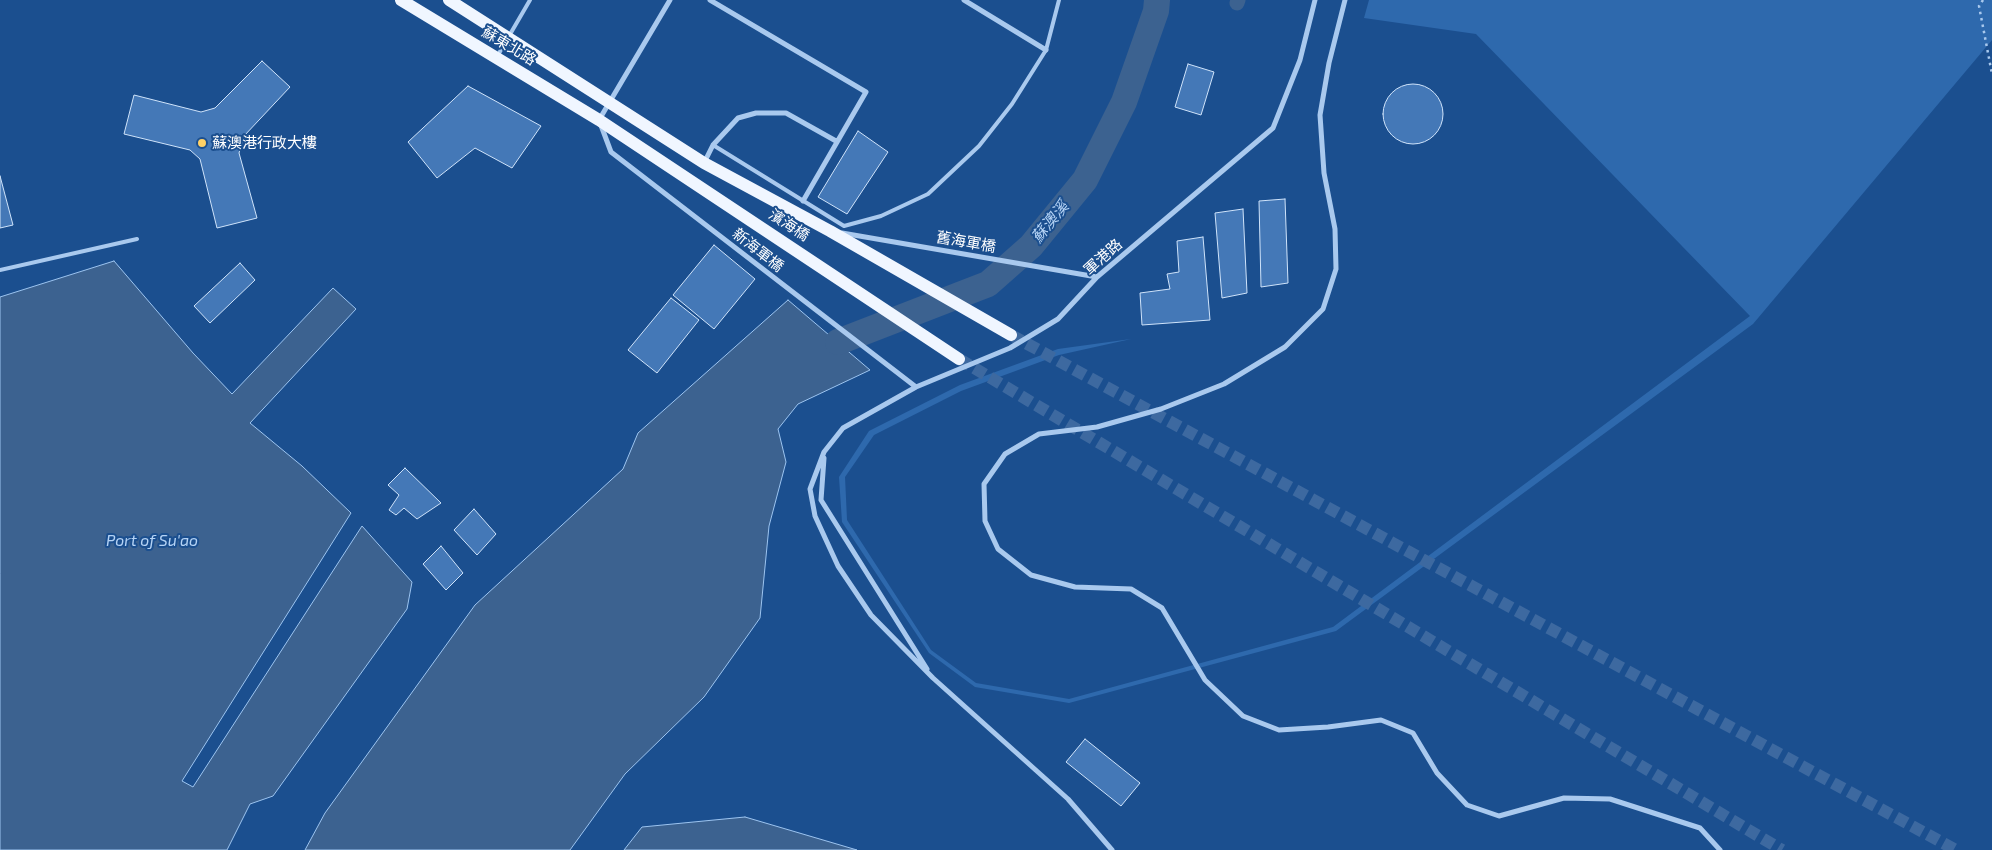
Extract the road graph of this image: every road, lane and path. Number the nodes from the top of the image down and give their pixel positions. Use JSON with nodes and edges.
{"nodes":[{"id":1,"x":401,"y":0,"type":"edge"},
{"id":2,"x":449,"y":0,"type":"edge"},
{"id":3,"x":530,"y":0,"type":"edge"},
{"id":4,"x":670,"y":0,"type":"edge"},
{"id":5,"x":710,"y":0,"type":"edge"},
{"id":6,"x":964,"y":0,"type":"edge"},
{"id":7,"x":1059,"y":0,"type":"edge"},
{"id":8,"x":1315,"y":0,"type":"edge"},
{"id":9,"x":1345,"y":0,"type":"edge"},
{"id":10,"x":1982,"y":0,"type":"edge"},
{"id":11,"x":509,"y":37,"type":"junction"},
{"id":12,"x":1046,"y":50,"type":"junction"},
{"id":13,"x":496,"y":57,"type":"junction"},
{"id":14,"x":1992,"y":74,"type":"edge"},
{"id":15,"x":611,"y":102,"type":"junction"},
{"id":16,"x":600,"y":120,"type":"junction"},
{"id":17,"x":836,"y":141,"type":"junction"},
{"id":18,"x":713,"y":145,"type":"junction"},
{"id":19,"x":704,"y":163,"type":"junction"},
{"id":20,"x":803,"y":201,"type":"junction"},
{"id":21,"x":830,"y":231,"type":"junction"},
{"id":22,"x":137,"y":239,"type":"dead end"},
{"id":23,"x":0,"y":270,"type":"edge"},
{"id":24,"x":1097,"y":277,"type":"junction"},
{"id":25,"x":1011,"y":335,"type":"tunnel mouth"},
{"id":26,"x":959,"y":359,"type":"tunnel mouth"},
{"id":27,"x":916,"y":387,"type":"junction"},
{"id":28,"x":824,"y":452,"type":"junction"},
{"id":29,"x":933,"y":678,"type":"junction"},
{"id":30,"x":1112,"y":850,"type":"edge"},
{"id":31,"x":1720,"y":850,"type":"edge"}],
"edges":[{"from":1,"to":13,"type":"main road","name":"蘇東北路"},
{"from":2,"to":11,"type":"main road","name":"蘇東北路"},
{"from":3,"to":11,"type":"lane"},
{"from":4,"to":15,"type":"street"},
{"from":5,"to":17,"type":"street"},
{"from":6,"to":12,"type":"street"},
{"from":7,"to":12,"type":"lane"},
{"from":8,"to":24,"type":"street","name":"軍港路"},
{"from":9,"to":31,"type":"street"},
{"from":10,"to":14,"type":"path"},
{"from":11,"to":13,"type":"lane"},
{"from":11,"to":15,"type":"main road","name":"蘇東北路"},
{"from":12,"to":20,"type":"lane"},
{"from":13,"to":16,"type":"main road","name":"蘇東北路"},
{"from":15,"to":16,"type":"street"},
{"from":15,"to":19,"type":"main road","name":"蘇東北路"},
{"from":16,"to":26,"type":"main road","name":"濱海橋"},
{"from":16,"to":27,"type":"street","name":"新海軍橋"},
{"from":17,"to":18,"type":"street"},
{"from":17,"to":20,"type":"street"},
{"from":18,"to":19,"type":"street"},
{"from":18,"to":20,"type":"lane"},
{"from":19,"to":21,"type":"main road","name":"蘇東北路"},
{"from":21,"to":24,"type":"street","name":"舊海軍橋"},
{"from":21,"to":25,"type":"main road","name":"蘇東北路"},
{"from":22,"to":23,"type":"lane"},
{"from":24,"to":27,"type":"street","name":"軍港路"},
{"from":27,"to":28,"type":"street","name":"軍港路"},
{"from":28,"to":29,"type":"street"},
{"from":28,"to":29,"type":"street","name":"軍港路"},
{"from":29,"to":30,"type":"street"}]}
